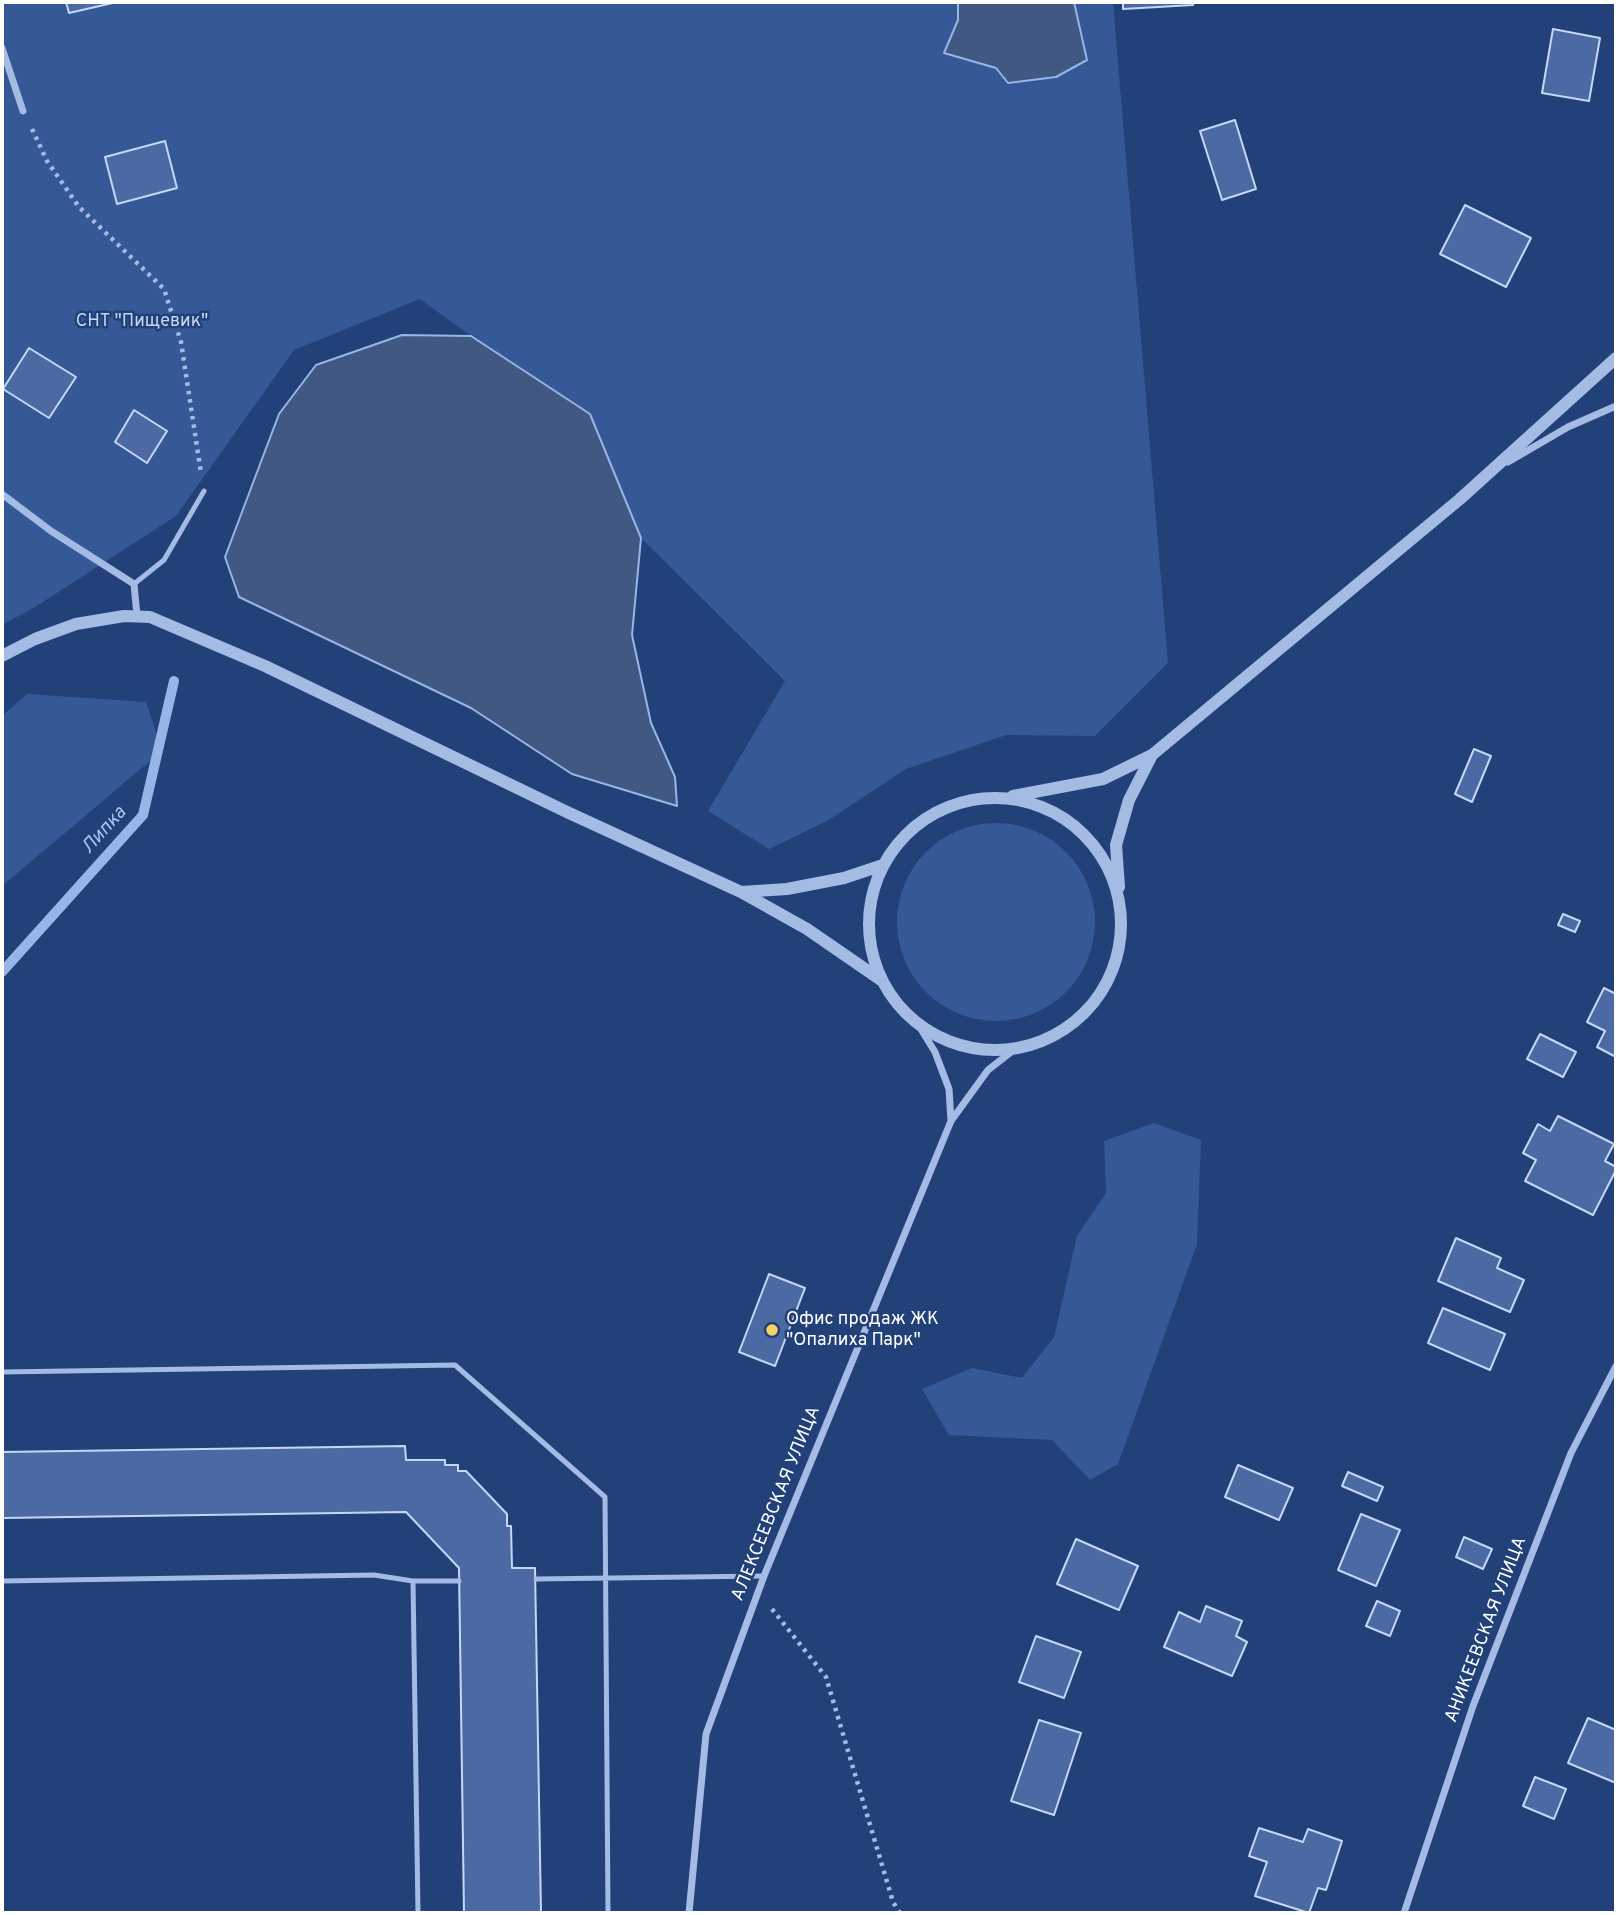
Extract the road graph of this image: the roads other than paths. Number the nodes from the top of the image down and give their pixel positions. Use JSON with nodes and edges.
{"nodes":[{"id":1,"x":2,"y":48,"type":"edge"},
{"id":2,"x":23,"y":111,"type":"road end"},
{"id":3,"x":1616,"y":358,"type":"edge"},
{"id":4,"x":1616,"y":406,"type":"edge"},
{"id":5,"x":204,"y":491,"type":"road end"},
{"id":6,"x":2,"y":494,"type":"edge"},
{"id":7,"x":1460,"y":499,"type":"junction"},
{"id":8,"x":134,"y":584,"type":"junction"},
{"id":9,"x":137,"y":616,"type":"junction"},
{"id":10,"x":2,"y":656,"type":"edge"},
{"id":11,"x":1152,"y":755,"type":"junction"},
{"id":12,"x":1006,"y":798,"type":"junction"},
{"id":13,"x":883,"y":865,"type":"junction"},
{"id":14,"x":741,"y":892,"type":"junction"},
{"id":15,"x":1119,"y":898,"type":"junction"},
{"id":16,"x":881,"y":980,"type":"junction"},
{"id":17,"x":916,"y":1021,"type":"junction"},
{"id":18,"x":1015,"y":1049,"type":"junction"},
{"id":19,"x":951,"y":1121,"type":"junction"},
{"id":20,"x":1616,"y":1366,"type":"edge"},
{"id":21,"x":2,"y":1372,"type":"edge"},
{"id":22,"x":764,"y":1576,"type":"junction"},
{"id":23,"x":606,"y":1578,"type":"junction"},
{"id":24,"x":536,"y":1579,"type":"dead end"},
{"id":25,"x":2,"y":1581,"type":"edge"},
{"id":26,"x":413,"y":1581,"type":"junction"},
{"id":27,"x":459,"y":1581,"type":"dead end"},
{"id":28,"x":418,"y":1913,"type":"edge"},
{"id":29,"x":608,"y":1913,"type":"edge"},
{"id":30,"x":689,"y":1913,"type":"edge"},
{"id":31,"x":1404,"y":1913,"type":"edge"}],
"edges":[{"from":1,"to":2,"type":"street"},
{"from":3,"to":7,"type":"street"},
{"from":4,"to":7,"type":"street"},
{"from":5,"to":8,"type":"lane"},
{"from":6,"to":8,"type":"street"},
{"from":7,"to":11,"type":"street"},
{"from":8,"to":9,"type":"street"},
{"from":9,"to":10,"type":"street"},
{"from":9,"to":14,"type":"street"},
{"from":11,"to":12,"type":"street"},
{"from":11,"to":15,"type":"street"},
{"from":12,"to":13,"type":"street"},
{"from":12,"to":15,"type":"street"},
{"from":13,"to":14,"type":"street"},
{"from":13,"to":16,"type":"street"},
{"from":14,"to":16,"type":"street"},
{"from":15,"to":18,"type":"street"},
{"from":16,"to":17,"type":"street"},
{"from":17,"to":18,"type":"street"},
{"from":17,"to":19,"type":"street","name":"АЛЕКСЕЕВСКАЯ УЛИЦА"},
{"from":18,"to":19,"type":"street","name":"АЛЕКСЕЕВСКАЯ УЛИЦА"},
{"from":19,"to":22,"type":"street","name":"АЛЕКСЕЕВСКАЯ УЛИЦА"},
{"from":20,"to":31,"type":"street","name":"АНИКЕЕВСКАЯ УЛИЦА"},
{"from":21,"to":23,"type":"lane"},
{"from":22,"to":23,"type":"lane"},
{"from":22,"to":30,"type":"street","name":"АЛЕКСЕЕВСКАЯ УЛИЦА"},
{"from":23,"to":24,"type":"lane"},
{"from":23,"to":29,"type":"lane"},
{"from":25,"to":26,"type":"lane"},
{"from":26,"to":27,"type":"lane"},
{"from":26,"to":28,"type":"lane"}]}
